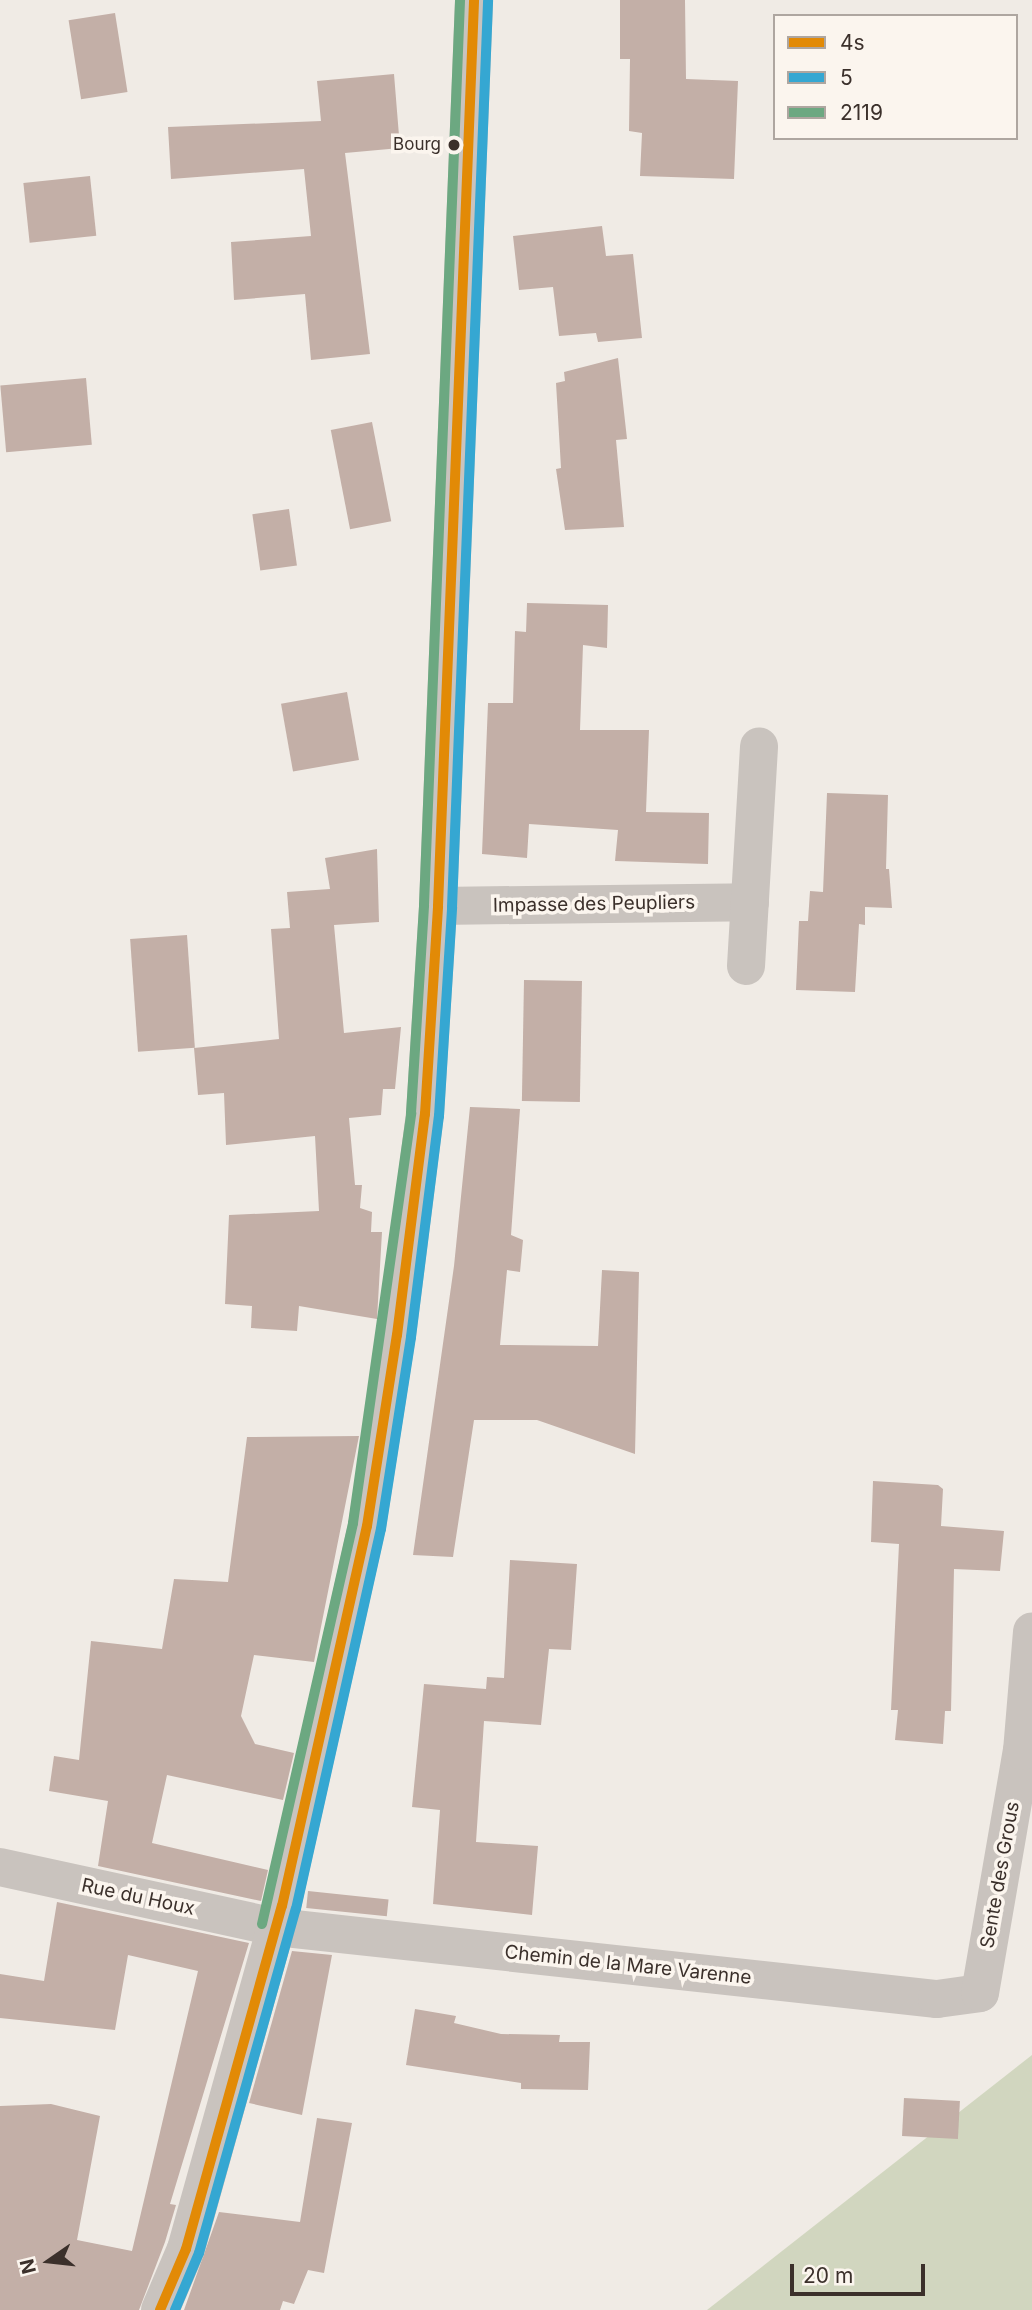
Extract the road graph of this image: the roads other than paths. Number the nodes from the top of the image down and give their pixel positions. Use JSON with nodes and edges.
{"nodes":[{"id":1,"x":474,"y":0,"type":"edge"},
{"id":2,"x":759,"y":746,"type":"dead end"},
{"id":3,"x":750,"y":902,"type":"junction"},
{"id":4,"x":438,"y":906,"type":"junction"},
{"id":5,"x":746,"y":966,"type":"dead end"},
{"id":6,"x":1032,"y":1631,"type":"edge"},
{"id":7,"x":0,"y":1867,"type":"edge"},
{"id":8,"x":276,"y":1927,"type":"junction"},
{"id":9,"x":980,"y":1993,"type":"joint"},
{"id":10,"x":160,"y":2310,"type":"edge"}],
"edges":[{"from":1,"to":4,"type":"street"},
{"from":2,"to":3,"type":"street"},
{"from":3,"to":4,"type":"street","name":"Impasse des Peupliers"},
{"from":3,"to":5,"type":"street"},
{"from":4,"to":8,"type":"street"},
{"from":6,"to":9,"type":"street","name":"Sente des Grous"},
{"from":7,"to":8,"type":"street","name":"Rue du Houx"},
{"from":8,"to":9,"type":"street","name":"Chemin de la Mare Varenne"},
{"from":8,"to":10,"type":"street"}]}
